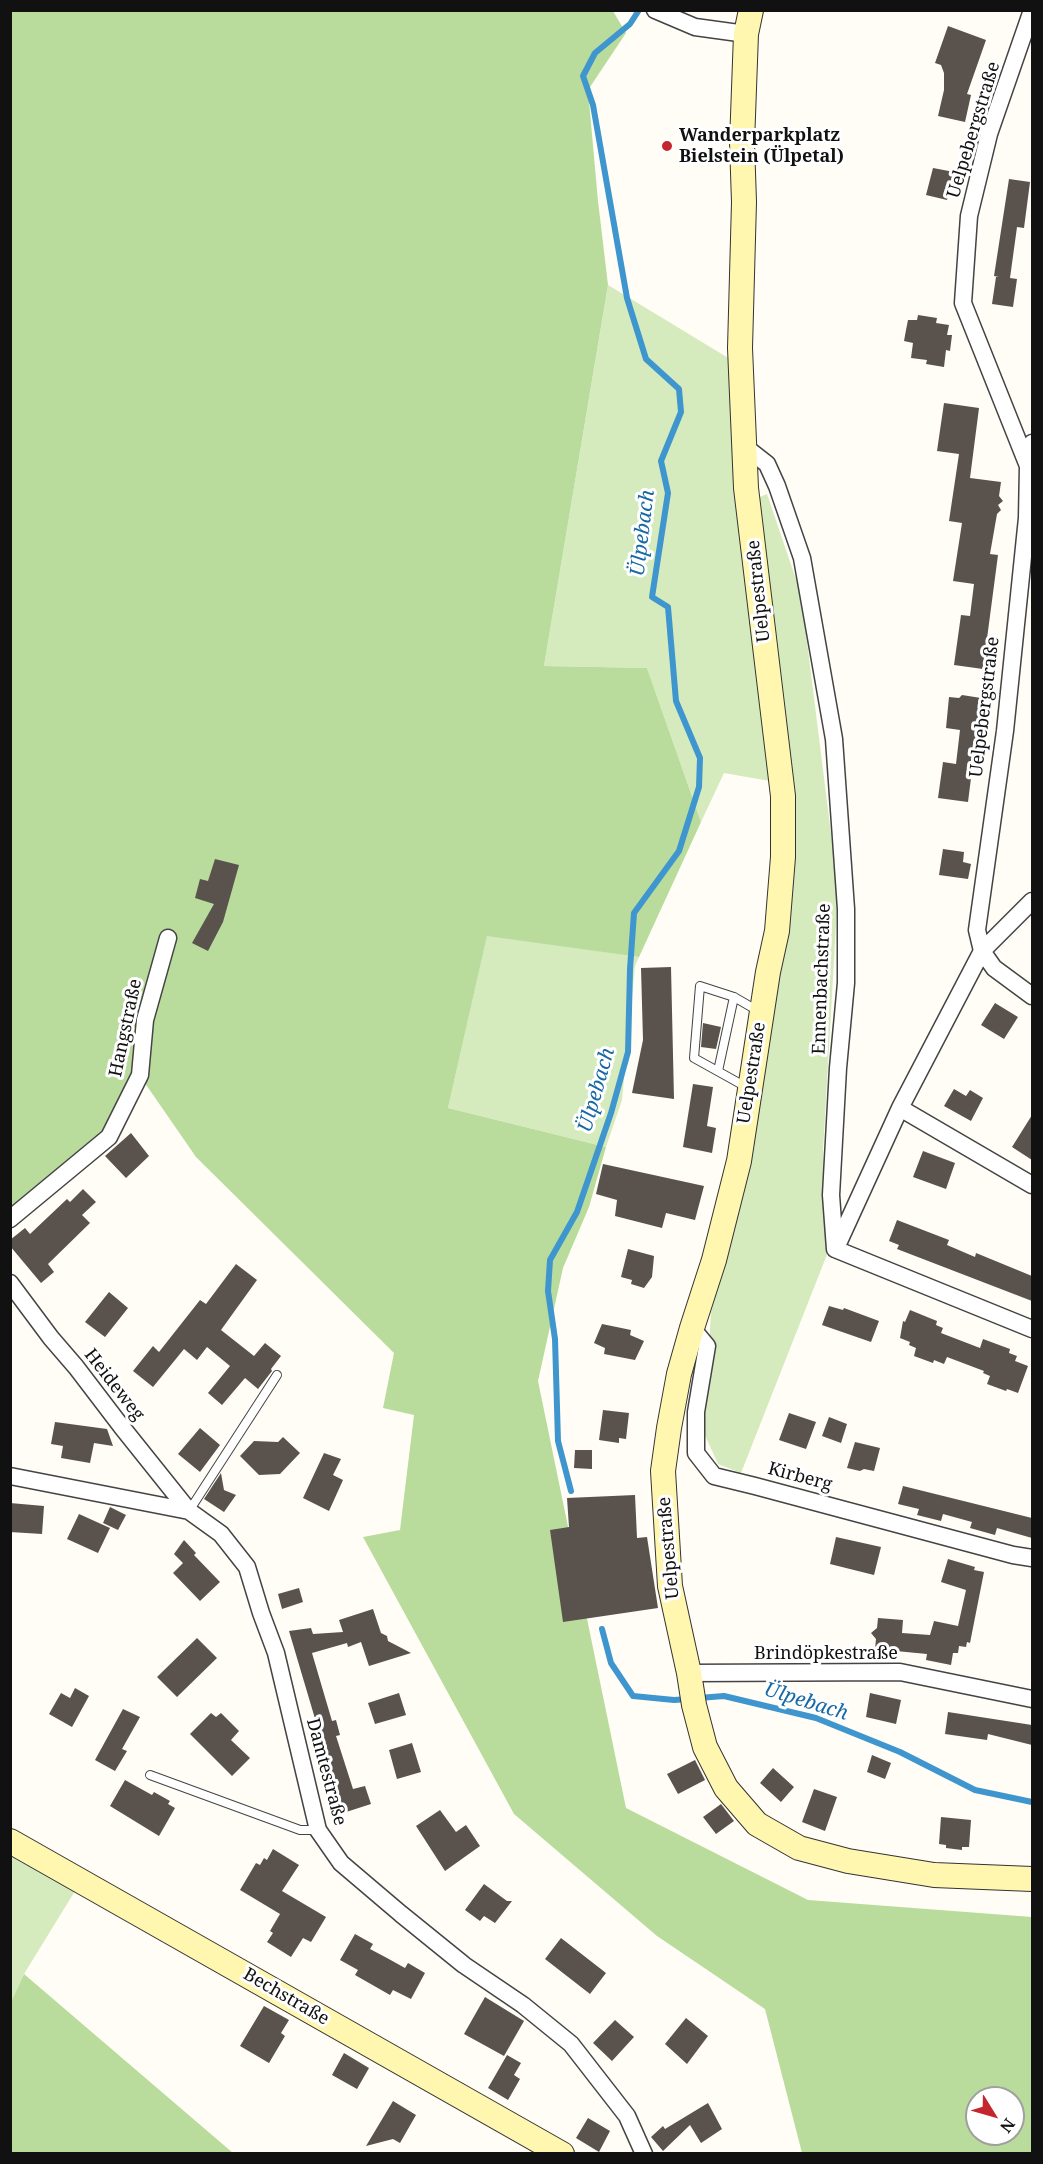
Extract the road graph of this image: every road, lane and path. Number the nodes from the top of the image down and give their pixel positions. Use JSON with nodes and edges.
{"nodes":[{"id":1,"x":751,"y":10,"type":"edge"},
{"id":2,"x":1032,"y":10,"type":"edge"},
{"id":3,"x":656,"y":11,"type":"edge"},
{"id":4,"x":746,"y":34,"type":"junction"},
{"id":5,"x":1032,"y":443,"type":"edge"},
{"id":6,"x":744,"y":446,"type":"junction"},
{"id":7,"x":1028,"y":466,"type":"junction"},
{"id":8,"x":1032,"y":901,"type":"edge"},
{"id":9,"x":168,"y":938,"type":"dead end"},
{"id":10,"x":982,"y":951,"type":"junction"},
{"id":11,"x":1032,"y":996,"type":"edge"},
{"id":12,"x":734,"y":997,"type":"junction"},
{"id":13,"x":761,"y":1012,"type":"junction"},
{"id":14,"x":718,"y":1071,"type":"junction"},
{"id":15,"x":751,"y":1090,"type":"junction"},
{"id":16,"x":900,"y":1108,"type":"junction"},
{"id":17,"x":1032,"y":1185,"type":"edge"},
{"id":18,"x":10,"y":1219,"type":"edge"},
{"id":19,"x":835,"y":1249,"type":"junction"},
{"id":20,"x":10,"y":1283,"type":"edge"},
{"id":21,"x":692,"y":1328,"type":"junction"},
{"id":22,"x":1032,"y":1329,"type":"edge"},
{"id":23,"x":277,"y":1375,"type":"dead end"},
{"id":24,"x":10,"y":1476,"type":"edge"},
{"id":25,"x":189,"y":1511,"type":"junction"},
{"id":26,"x":1032,"y":1558,"type":"edge"},
{"id":27,"x":691,"y":1688,"type":"junction"},
{"id":28,"x":1032,"y":1699,"type":"edge"},
{"id":29,"x":150,"y":1775,"type":"dead end"},
{"id":30,"x":318,"y":1830,"type":"junction"},
{"id":31,"x":10,"y":1841,"type":"edge"},
{"id":32,"x":1032,"y":1879,"type":"edge"},
{"id":33,"x":562,"y":2154,"type":"edge"},
{"id":34,"x":644,"y":2154,"type":"edge"}],
"edges":[{"from":1,"to":4,"type":"main road","name":"Uelpestraße"},
{"from":2,"to":7,"type":"street","name":"Uelpebergstraße"},
{"from":3,"to":4,"type":"street"},
{"from":4,"to":6,"type":"main road","name":"Uelpestraße"},
{"from":5,"to":7,"type":"street","name":"Uelpebergstraße"},
{"from":6,"to":13,"type":"main road","name":"Uelpestraße"},
{"from":6,"to":19,"type":"street","name":"Ennenbachstraße"},
{"from":7,"to":10,"type":"street","name":"Uelpebergstraße"},
{"from":8,"to":10,"type":"street"},
{"from":9,"to":18,"type":"street","name":"Hangstraße"},
{"from":10,"to":11,"type":"street"},
{"from":10,"to":16,"type":"street"},
{"from":12,"to":13,"type":"lane"},
{"from":12,"to":14,"type":"lane"},
{"from":12,"to":14,"type":"lane"},
{"from":13,"to":15,"type":"main road","name":"Uelpestraße"},
{"from":14,"to":15,"type":"lane"},
{"from":15,"to":21,"type":"main road","name":"Uelpestraße"},
{"from":16,"to":17,"type":"street"},
{"from":16,"to":19,"type":"street"},
{"from":19,"to":22,"type":"street"},
{"from":20,"to":25,"type":"street","name":"Heideweg"},
{"from":21,"to":26,"type":"street","name":"Kirberg"},
{"from":21,"to":27,"type":"main road","name":"Uelpestraße"},
{"from":23,"to":25,"type":"lane"},
{"from":24,"to":25,"type":"street","name":"Damtestraße"},
{"from":25,"to":30,"type":"street","name":"Damtestraße"},
{"from":27,"to":28,"type":"street","name":"Brindöpkestraße"},
{"from":27,"to":32,"type":"main road","name":"Uelpestraße"},
{"from":29,"to":30,"type":"lane"},
{"from":30,"to":34,"type":"street","name":"Damtestraße"},
{"from":31,"to":33,"type":"main road","name":"Bechstraße"}]}
